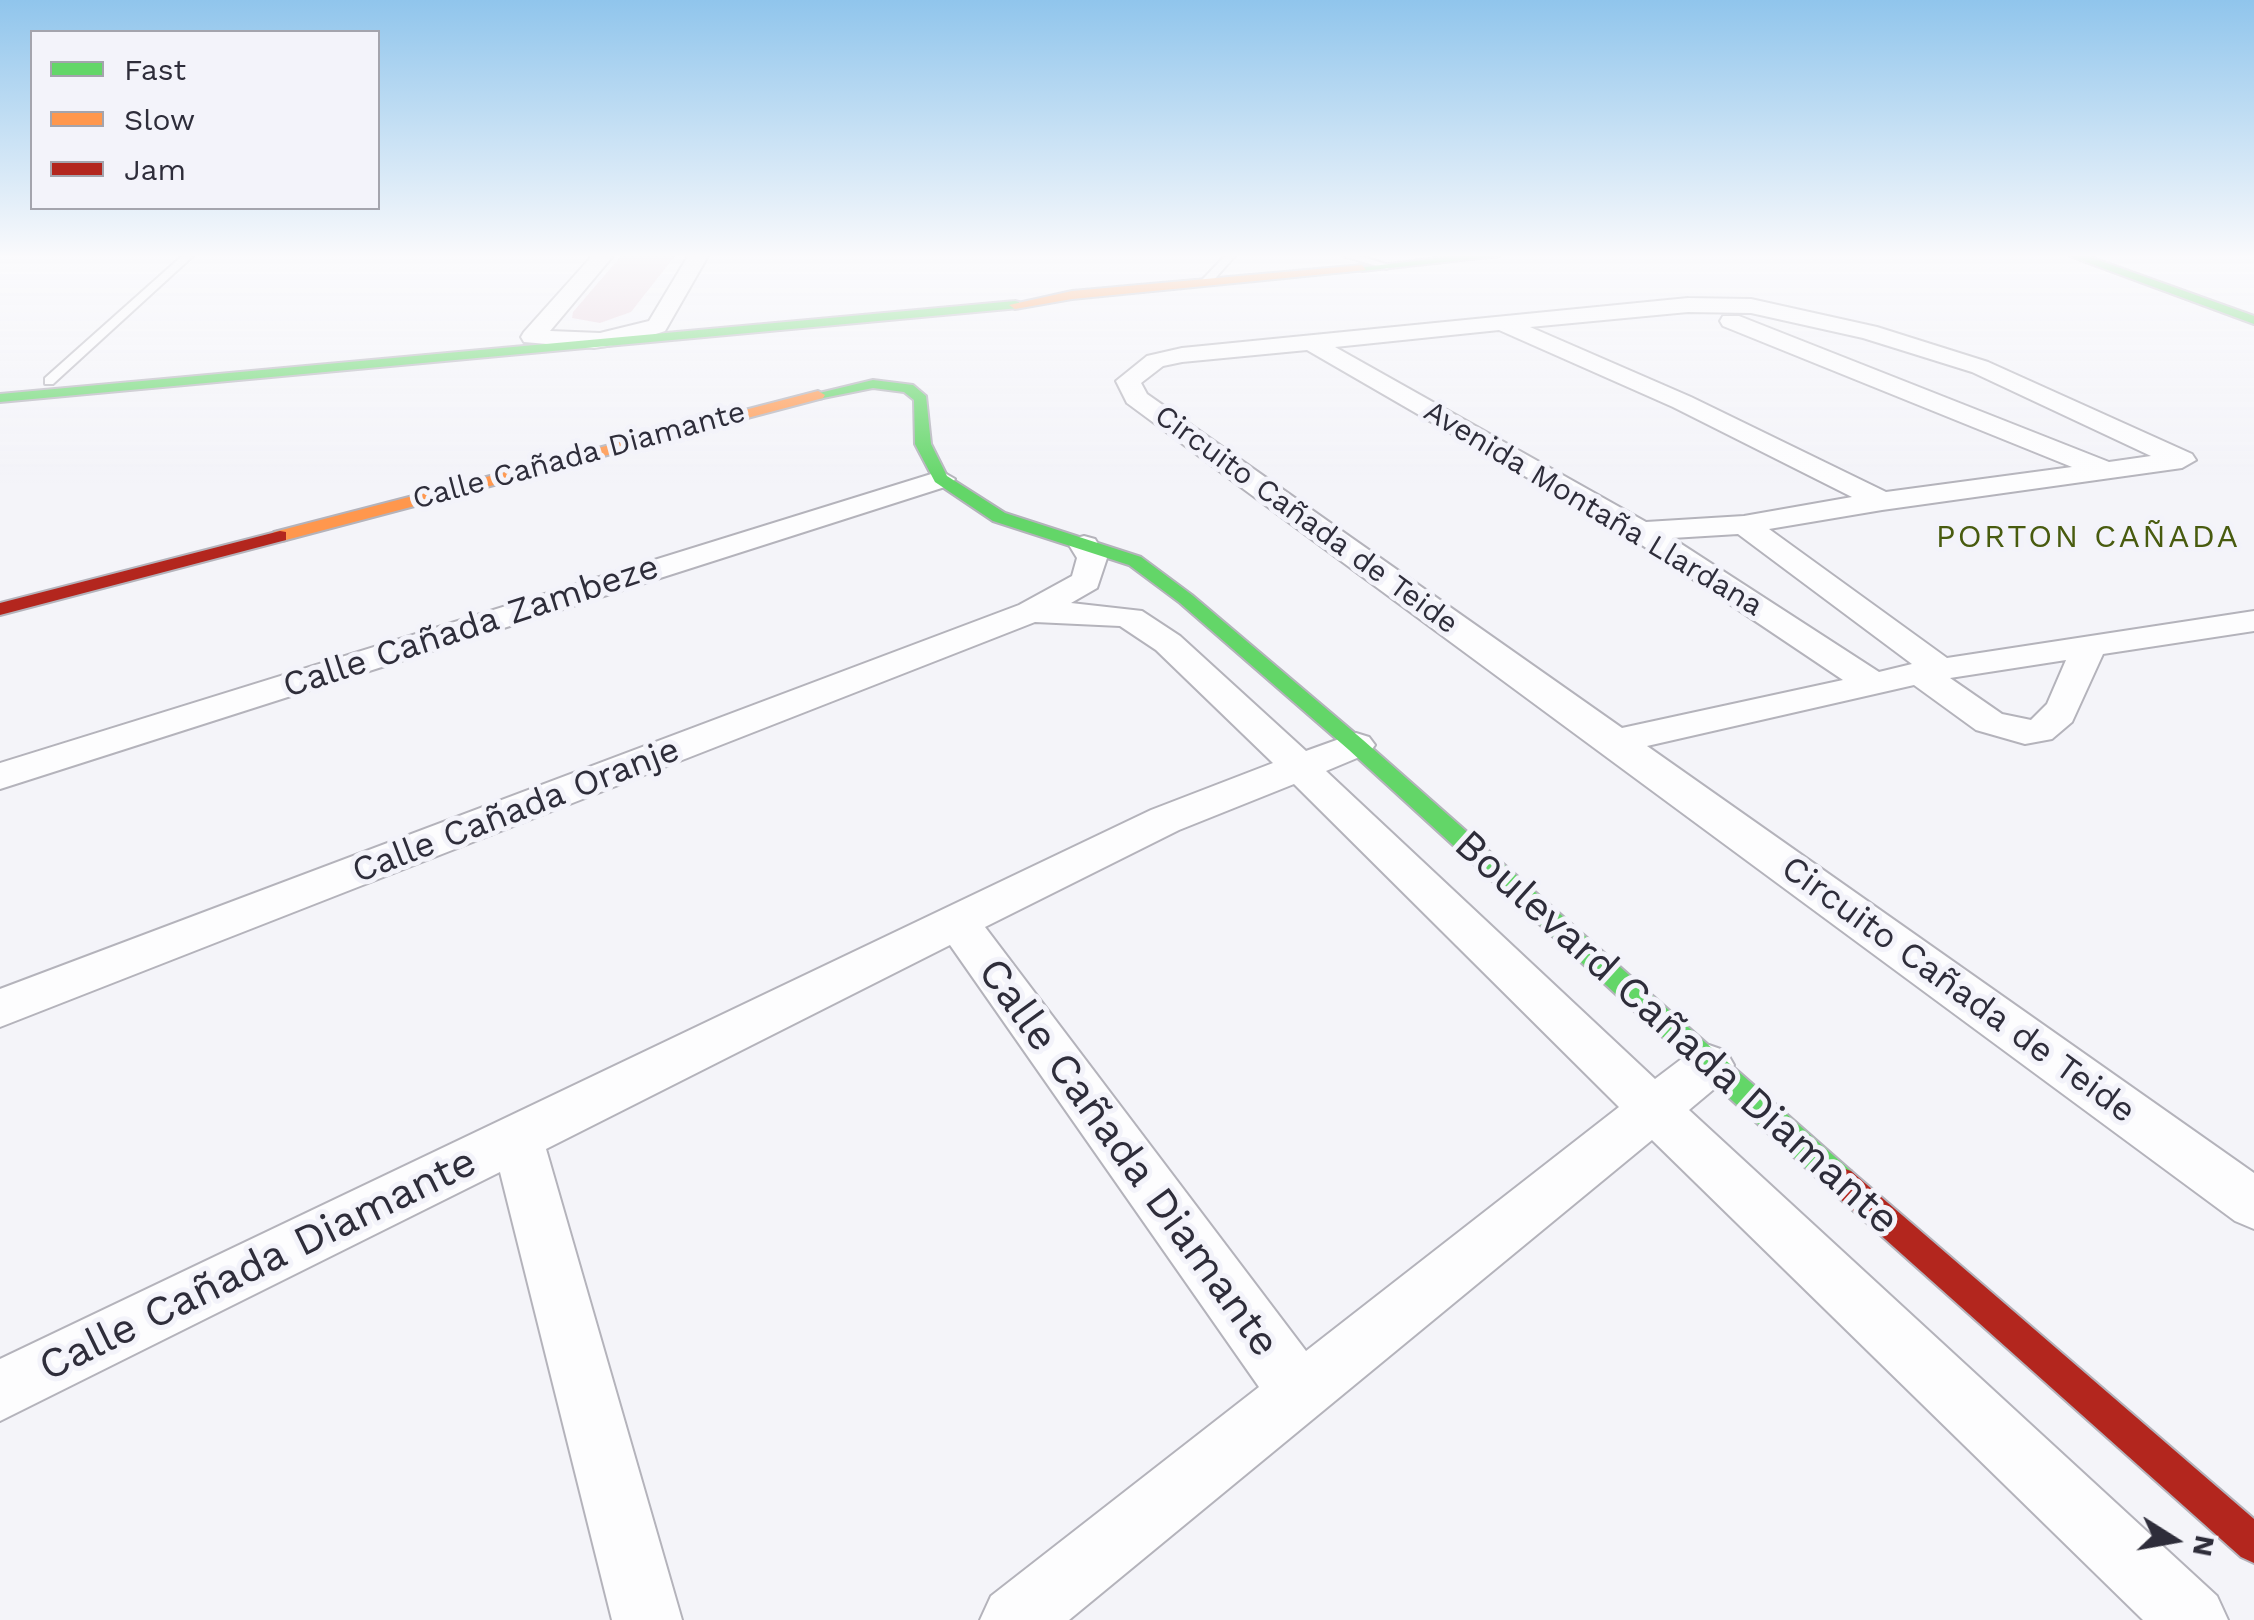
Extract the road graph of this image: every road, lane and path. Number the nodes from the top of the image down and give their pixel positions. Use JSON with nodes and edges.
{"nodes":[{"id":1,"x":104,"y":332,"type":"edge"},
{"id":2,"x":542,"y":332,"type":"edge"},
{"id":3,"x":654,"y":332,"type":"junction"},
{"id":4,"x":658,"y":332,"type":"edge"},
{"id":5,"x":1415,"y":332,"type":"edge"},
{"id":6,"x":1522,"y":332,"type":"edge"},
{"id":7,"x":1755,"y":332,"type":"edge"},
{"id":8,"x":1867,"y":332,"type":"edge"},
{"id":9,"x":1310,"y":342,"type":"junction"},
{"id":10,"x":532,"y":344,"type":"junction"},
{"id":11,"x":49,"y":381,"type":"junction"},
{"id":12,"x":0,"y":386,"type":"edge"},
{"id":13,"x":0,"y":398,"type":"edge"},
{"id":14,"x":2104,"y":469,"type":"junction"},
{"id":15,"x":941,"y":478,"type":"junction"},
{"id":16,"x":1882,"y":501,"type":"junction"},
{"id":17,"x":1744,"y":525,"type":"junction"},
{"id":18,"x":1641,"y":531,"type":"junction"},
{"id":19,"x":1084,"y":545,"type":"junction"},
{"id":20,"x":0,"y":609,"type":"edge"},
{"id":21,"x":1031,"y":612,"type":"junction"},
{"id":22,"x":2254,"y":621,"type":"edge"},
{"id":23,"x":1168,"y":643,"type":"joint"},
{"id":24,"x":2089,"y":647,"type":"junction"},
{"id":25,"x":1930,"y":671,"type":"junction"},
{"id":26,"x":1872,"y":683,"type":"junction"},
{"id":27,"x":1614,"y":742,"type":"junction"},
{"id":28,"x":1356,"y":744,"type":"junction"},
{"id":29,"x":1300,"y":767,"type":"junction"},
{"id":30,"x":0,"y":776,"type":"edge"},
{"id":31,"x":957,"y":922,"type":"junction"},
{"id":32,"x":0,"y":1008,"type":"edge"},
{"id":33,"x":1708,"y":1065,"type":"junction"},
{"id":34,"x":1654,"y":1109,"type":"junction"},
{"id":35,"x":517,"y":1138,"type":"junction"},
{"id":36,"x":2254,"y":1204,"type":"edge"},
{"id":37,"x":0,"y":1392,"type":"edge"},
{"id":38,"x":1300,"y":1393,"type":"junction"},
{"id":39,"x":2254,"y":1544,"type":"edge"},
{"id":40,"x":647,"y":1620,"type":"edge"},
{"id":41,"x":1014,"y":1620,"type":"edge"},
{"id":42,"x":2193,"y":1620,"type":"edge"}],
"edges":[{"from":1,"to":11,"type":"lane"},
{"from":2,"to":10,"type":"street"},
{"from":3,"to":4,"type":"main road"},
{"from":3,"to":10,"type":"main road"},
{"from":3,"to":10,"type":"street"},
{"from":5,"to":9,"type":"street","name":"Circuito Cañada de Teide"},
{"from":6,"to":16,"type":"street"},
{"from":7,"to":14,"type":"street","name":"Circuito Cañada de Teide"},
{"from":8,"to":14,"type":"street","name":"Circuito Cañada de Teide"},
{"from":9,"to":18,"type":"street","name":"Avenida Montaña Llardana"},
{"from":9,"to":27,"type":"street","name":"Circuito Cañada de Teide"},
{"from":10,"to":11,"type":"main road"},
{"from":10,"to":13,"type":"main road"},
{"from":11,"to":12,"type":"main road"},
{"from":14,"to":16,"type":"street","name":"Circuito Cañada de Teide"},
{"from":15,"to":19,"type":"main road"},
{"from":15,"to":20,"type":"main road","name":"Calle Cañada Diamante"},
{"from":15,"to":30,"type":"street","name":"Calle Cañada Zambeze"},
{"from":16,"to":17,"type":"street","name":"Circuito Cañada de Teide"},
{"from":17,"to":18,"type":"street","name":"Circuito Cañada de Teide"},
{"from":17,"to":25,"type":"street"},
{"from":18,"to":26,"type":"street","name":"Avenida Montaña Llardana"},
{"from":19,"to":21,"type":"street","name":"Calle Cañada Oranje"},
{"from":19,"to":28,"type":"main road","name":"Boulevard Cañada Diamante"},
{"from":21,"to":23,"type":"street","name":"Calle Cañada Oranje"},
{"from":21,"to":32,"type":"street","name":"Calle Cañada Oranje"},
{"from":22,"to":24,"type":"street"},
{"from":23,"to":29,"type":"street","name":"Boulevard Cañada Diamante"},
{"from":24,"to":25,"type":"street"},
{"from":24,"to":25,"type":"street"},
{"from":25,"to":26,"type":"street"},
{"from":26,"to":27,"type":"street"},
{"from":27,"to":36,"type":"street","name":"Circuito Cañada de Teide"},
{"from":28,"to":29,"type":"street","name":"Calle Cañada Diamante"},
{"from":28,"to":33,"type":"main road","name":"Boulevard Cañada Diamante"},
{"from":29,"to":31,"type":"street","name":"Calle Cañada Diamante"},
{"from":29,"to":34,"type":"street","name":"Boulevard Cañada Diamante"},
{"from":31,"to":35,"type":"street","name":"Calle Cañada Diamante"},
{"from":31,"to":38,"type":"street","name":"Calle Cañada Diamante"},
{"from":33,"to":34,"type":"street","name":"Calle Cañada Diamante"},
{"from":33,"to":39,"type":"main road","name":"Boulevard Cañada Diamante"},
{"from":34,"to":38,"type":"street","name":"Calle Cañada Diamante"},
{"from":34,"to":42,"type":"street","name":"Boulevard Cañada Diamante"},
{"from":35,"to":37,"type":"street","name":"Calle Cañada Diamante"},
{"from":35,"to":40,"type":"street","name":"Calle Cañada Diamante"},
{"from":38,"to":41,"type":"street","name":"Calle Cañada Diamante"}]}
